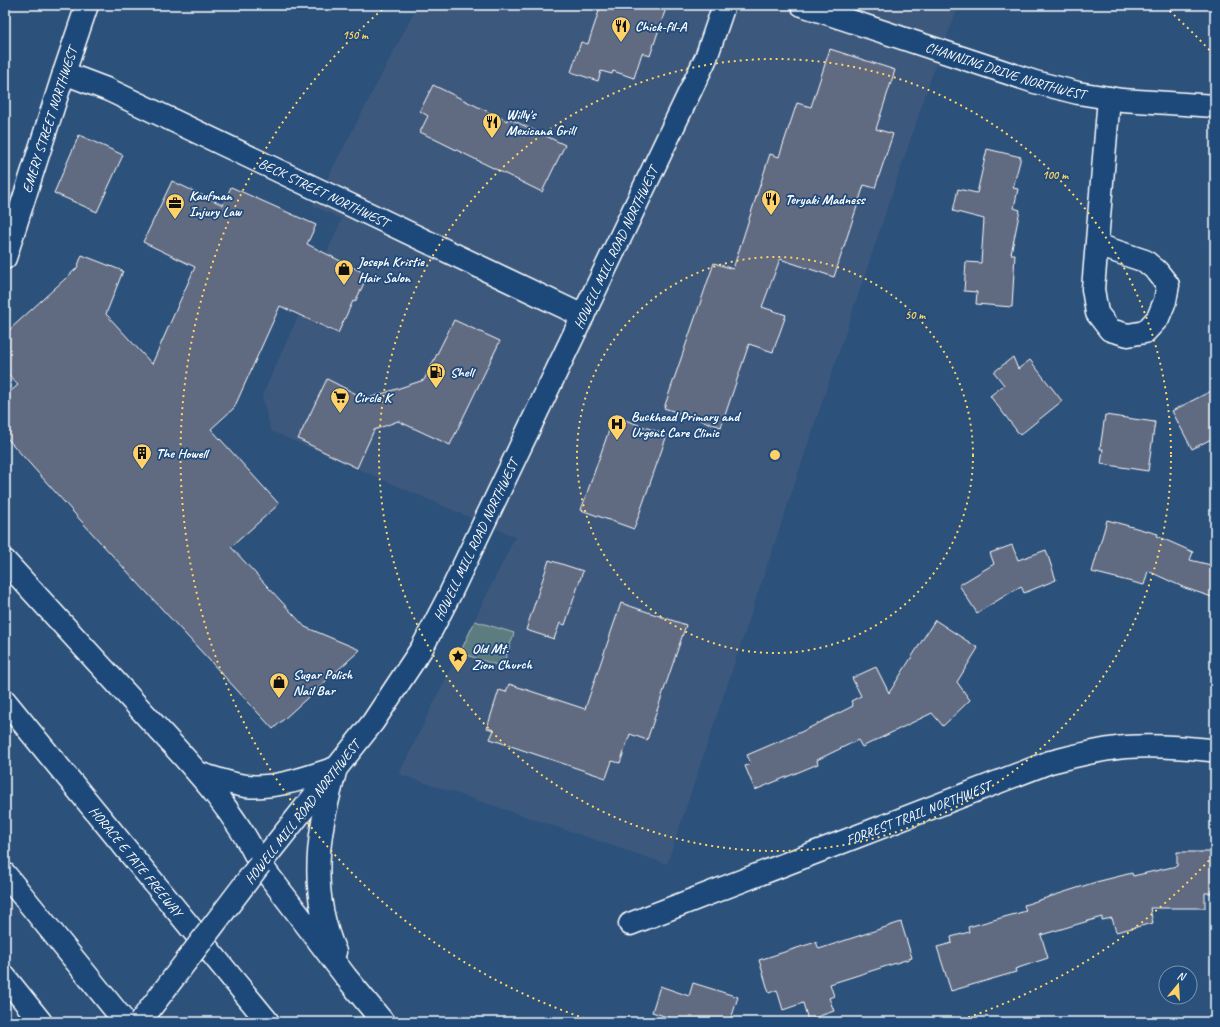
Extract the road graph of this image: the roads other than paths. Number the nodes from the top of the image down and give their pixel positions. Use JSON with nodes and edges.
{"nodes":[{"id":1,"x":87,"y":5,"type":"edge"},
{"id":2,"x":724,"y":5,"type":"edge"},
{"id":3,"x":802,"y":5,"type":"edge"},
{"id":4,"x":64,"y":73,"type":"junction"},
{"id":5,"x":1109,"y":98,"type":"junction"},
{"id":6,"x":1215,"y":106,"type":"edge"},
{"id":7,"x":1097,"y":245,"type":"dead end"},
{"id":8,"x":5,"y":258,"type":"edge"},
{"id":9,"x":583,"y":316,"type":"junction"},
{"id":10,"x":5,"y":561,"type":"edge"},
{"id":11,"x":5,"y":701,"type":"edge"},
{"id":12,"x":1215,"y":749,"type":"edge"},
{"id":13,"x":336,"y":768,"type":"junction"},
{"id":14,"x":198,"y":773,"type":"junction"},
{"id":15,"x":260,"y":864,"type":"junction"},
{"id":16,"x":5,"y":874,"type":"edge"},
{"id":17,"x":630,"y":924,"type":"dead end"},
{"id":18,"x":5,"y":977,"type":"edge"},
{"id":19,"x":346,"y":977,"type":"junction"},
{"id":20,"x":41,"y":1022,"type":"edge"},
{"id":21,"x":125,"y":1022,"type":"edge"},
{"id":22,"x":140,"y":1022,"type":"edge"},
{"id":23,"x":268,"y":1022,"type":"edge"},
{"id":24,"x":383,"y":1022,"type":"edge"}],
"edges":[{"from":1,"to":4,"type":"main road","name":"EMERY STREET NORTHWEST"},
{"from":2,"to":9,"type":"main road","name":"HOWELL MILL ROAD NORTHWEST"},
{"from":3,"to":5,"type":"main road","name":"CHANNING DRIVE NORTHWEST"},
{"from":4,"to":8,"type":"main road","name":"EMERY STREET NORTHWEST"},
{"from":4,"to":9,"type":"main road","name":"BECK STREET NORTHWEST"},
{"from":5,"to":6,"type":"main road","name":"CHANNING DRIVE NORTHWEST"},
{"from":5,"to":7,"type":"main road"},
{"from":9,"to":13,"type":"main road","name":"HOWELL MILL ROAD NORTHWEST"},
{"from":10,"to":14,"type":"main road"},
{"from":11,"to":23,"type":"main road","name":"HORACE E TATE FREEWAY"},
{"from":12,"to":17,"type":"main road","name":"FORREST TRAIL NORTHWEST"},
{"from":13,"to":14,"type":"main road"},
{"from":13,"to":15,"type":"main road","name":"HOWELL MILL ROAD NORTHWEST"},
{"from":13,"to":19,"type":"main road"},
{"from":14,"to":15,"type":"main road"},
{"from":15,"to":19,"type":"main road"},
{"from":15,"to":22,"type":"main road","name":"HOWELL MILL ROAD NORTHWEST","bridge":true},
{"from":16,"to":21,"type":"main road"},
{"from":18,"to":20,"type":"main road"},
{"from":19,"to":24,"type":"main road"}]}
